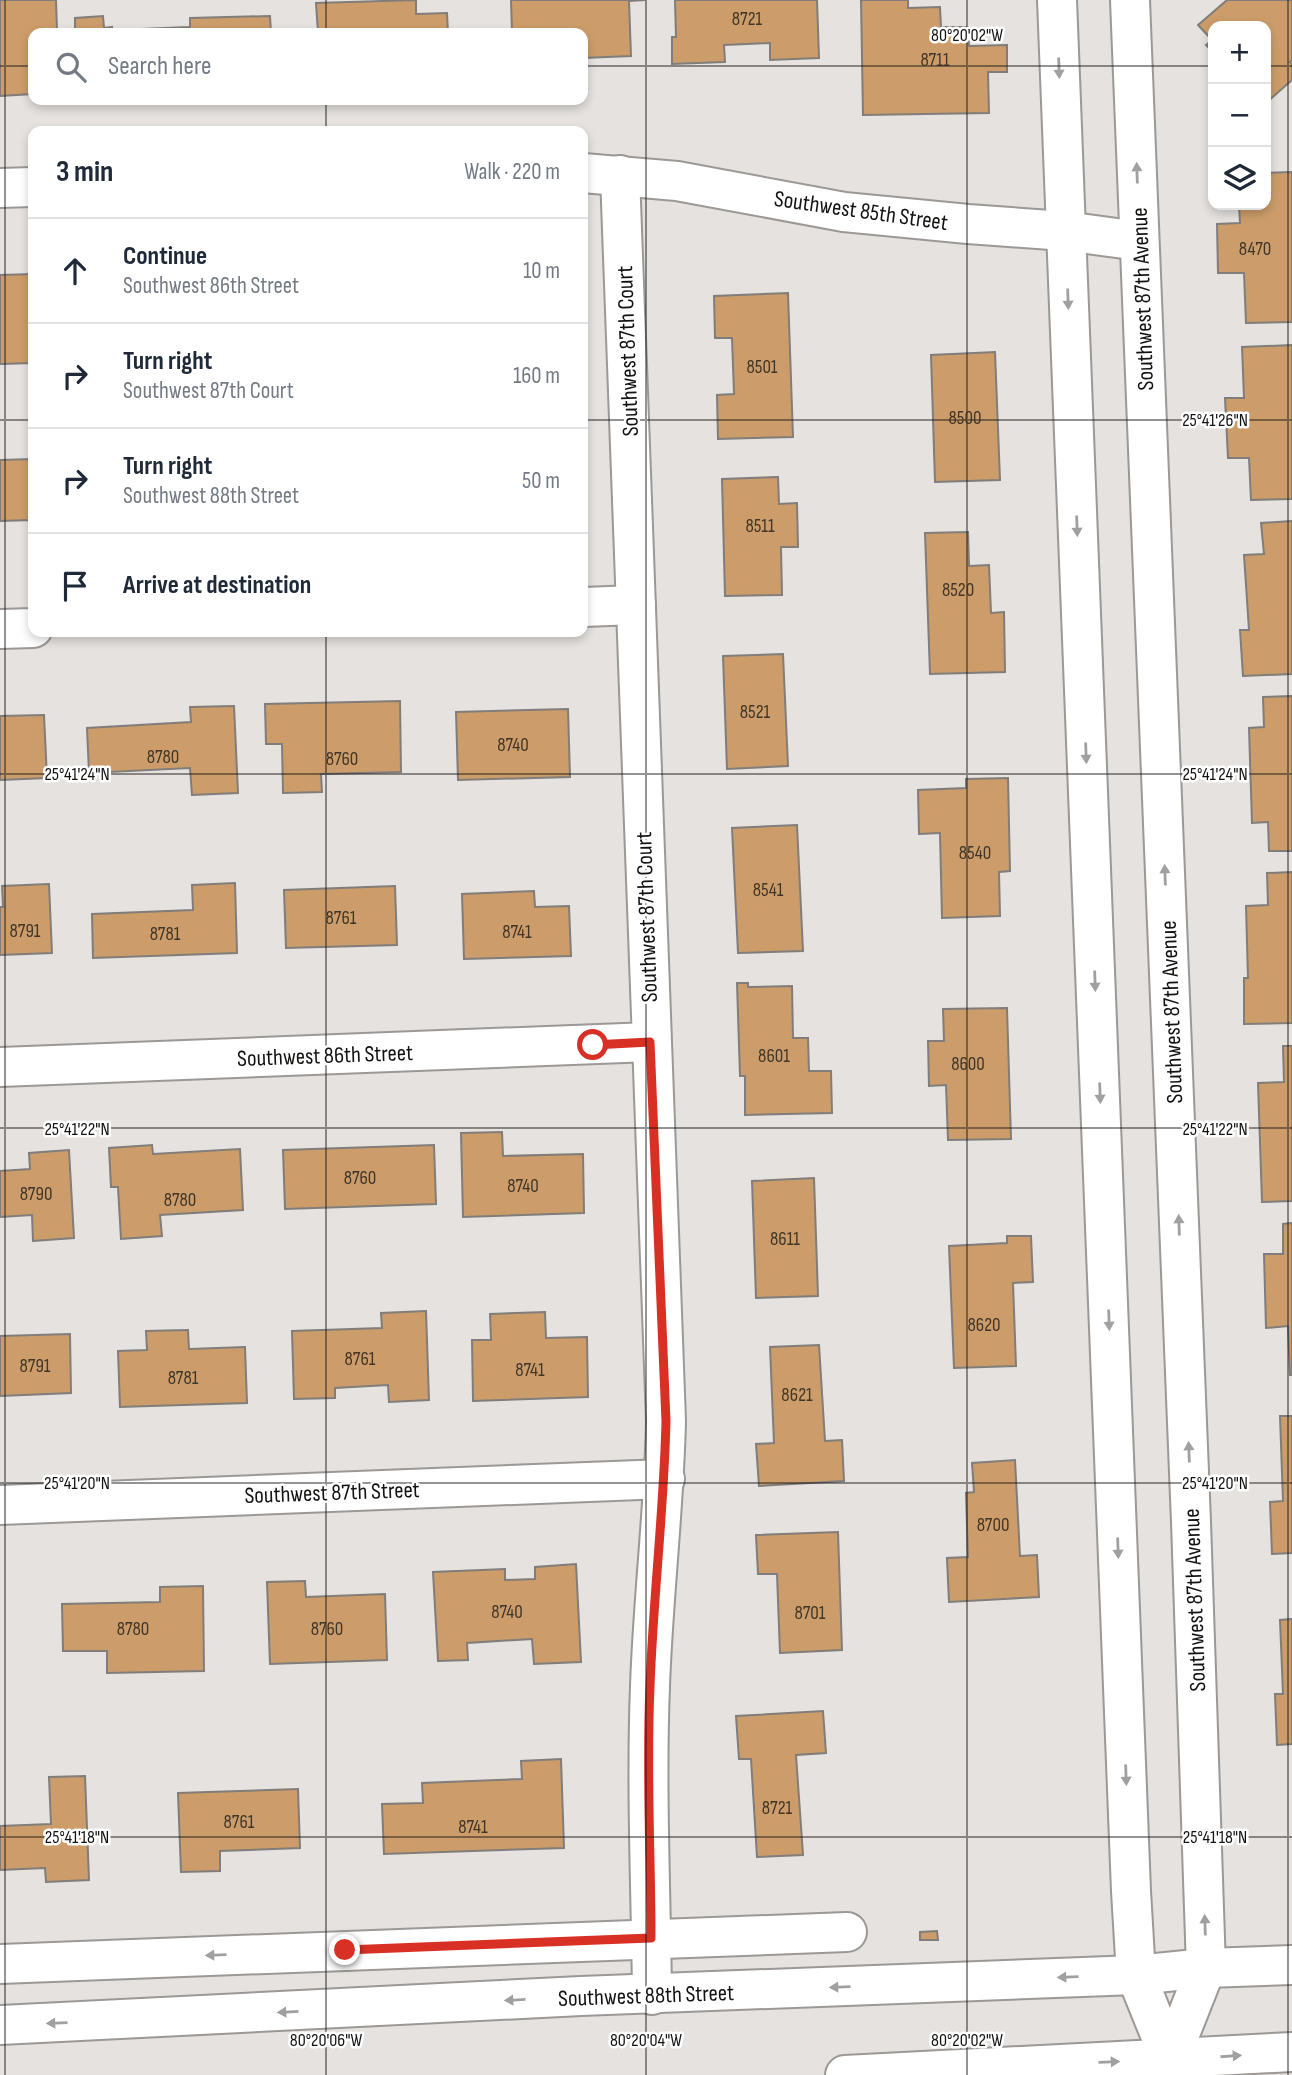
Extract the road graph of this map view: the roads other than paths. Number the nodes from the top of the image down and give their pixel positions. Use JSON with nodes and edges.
{"nodes":[{"id":1,"x":1057,"y":0,"type":"edge"},
{"id":2,"x":1130,"y":0,"type":"edge"},
{"id":3,"x":601,"y":174,"type":"edge"},
{"id":4,"x":28,"y":187,"type":"edge"},
{"id":5,"x":0,"y":188,"type":"edge"},
{"id":6,"x":1065,"y":231,"type":"junction"},
{"id":7,"x":1139,"y":241,"type":"junction"},
{"id":8,"x":636,"y":605,"type":"junction"},
{"id":9,"x":588,"y":607,"type":"edge"},
{"id":10,"x":28,"y":628,"type":"edge"},
{"id":11,"x":0,"y":629,"type":"edge"},
{"id":12,"x":650,"y":1042,"type":"junction"},
{"id":13,"x":0,"y":1067,"type":"edge"},
{"id":14,"x":665,"y":1479,"type":"junction"},
{"id":15,"x":0,"y":1505,"type":"edge"},
{"id":16,"x":846,"y":1932,"type":"dead end"},
{"id":17,"x":651,"y":1938,"type":"junction"},
{"id":18,"x":0,"y":1964,"type":"edge"},
{"id":19,"x":1292,"y":1965,"type":"edge"},
{"id":20,"x":1206,"y":1968,"type":"junction"},
{"id":21,"x":1136,"y":1975,"type":"junction"},
{"id":22,"x":652,"y":1995,"type":"junction"},
{"id":23,"x":0,"y":2025,"type":"edge"},
{"id":24,"x":1292,"y":2052,"type":"edge"},
{"id":25,"x":1169,"y":2067,"type":"edge"},
{"id":26,"x":845,"y":2075,"type":"edge"}],
"edges":[{"from":1,"to":6,"type":"main road","one_way":true},
{"from":7,"to":2,"type":"main road","name":"Southwest 87th Avenue","one_way":true},
{"from":3,"to":6,"type":"main road","name":"Southwest 85th Street"},
{"from":3,"to":8,"type":"main road","name":"Southwest 87th Court"},
{"from":4,"to":5,"type":"main road"},
{"from":6,"to":7,"type":"main road","name":"Southwest 85th Street"},
{"from":6,"to":21,"type":"main road","one_way":true},
{"from":20,"to":7,"type":"main road","name":"Southwest 87th Avenue","one_way":true},
{"from":8,"to":9,"type":"main road"},
{"from":8,"to":12,"type":"main road","name":"Southwest 87th Court"},
{"from":10,"to":11,"type":"main road"},
{"from":12,"to":13,"type":"main road","name":"Southwest 86th Street"},
{"from":12,"to":14,"type":"main road","name":"Southwest 87th Court"},
{"from":14,"to":15,"type":"main road","name":"Southwest 87th Street"},
{"from":14,"to":17,"type":"main road","name":"Southwest 87th Court"},
{"from":16,"to":17,"type":"main road"},
{"from":17,"to":18,"type":"main road","one_way":true},
{"from":17,"to":22,"type":"main road","name":"Southwest 87th Court"},
{"from":19,"to":20,"type":"main road","name":"Southwest 88th Street"},
{"from":20,"to":21,"type":"main road","name":"Southwest 88th Street"},
{"from":20,"to":25,"type":"main road","name":"Southwest 87th Avenue"},
{"from":21,"to":22,"type":"main road","name":"Southwest 88th Street","one_way":true},
{"from":21,"to":25,"type":"main road"},
{"from":22,"to":23,"type":"main road","name":"Southwest 88th Street","one_way":true},
{"from":25,"to":24,"type":"main road","one_way":true},
{"from":26,"to":25,"type":"main road","one_way":true}]}
